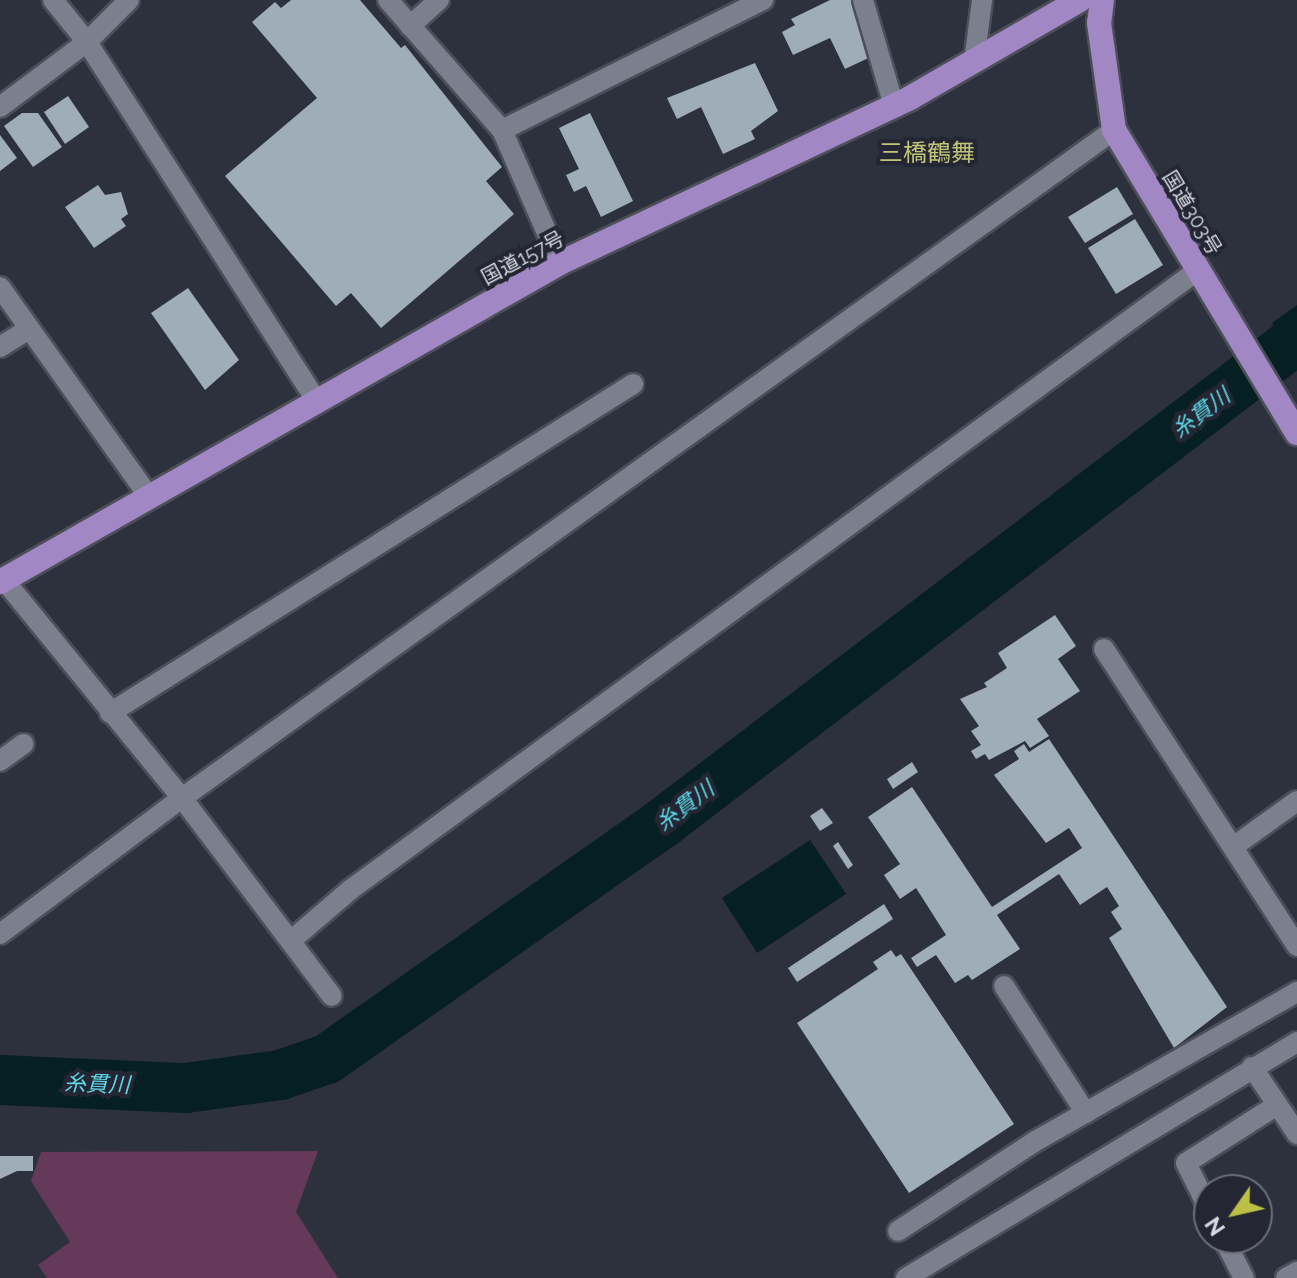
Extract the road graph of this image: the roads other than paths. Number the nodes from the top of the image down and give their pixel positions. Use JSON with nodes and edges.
{"nodes":[{"id":1,"x":53,"y":0,"type":"edge"},
{"id":2,"x":129,"y":0,"type":"edge"},
{"id":3,"x":388,"y":0,"type":"edge"},
{"id":4,"x":439,"y":0,"type":"edge"},
{"id":5,"x":763,"y":0,"type":"edge"},
{"id":6,"x":863,"y":0,"type":"edge"},
{"id":7,"x":982,"y":0,"type":"edge"},
{"id":8,"x":1080,"y":0,"type":"edge"},
{"id":9,"x":1102,"y":0,"type":"edge"},
{"id":10,"x":410,"y":26,"type":"junction"},
{"id":11,"x":87,"y":42,"type":"junction"},
{"id":12,"x":974,"y":62,"type":"junction"},
{"id":13,"x":894,"y":106,"type":"junction"},
{"id":14,"x":0,"y":107,"type":"edge"},
{"id":15,"x":502,"y":130,"type":"junction"},
{"id":16,"x":1114,"y":130,"type":"junction"},
{"id":17,"x":560,"y":263,"type":"junction"},
{"id":18,"x":1198,"y":270,"type":"junction"},
{"id":19,"x":0,"y":287,"type":"edge"},
{"id":20,"x":29,"y":329,"type":"junction"},
{"id":21,"x":0,"y":347,"type":"edge"},
{"id":22,"x":633,"y":384,"type":"dead end"},
{"id":23,"x":317,"y":401,"type":"junction"},
{"id":24,"x":1292,"y":424,"type":"edge"},
{"id":25,"x":148,"y":495,"type":"junction"},
{"id":26,"x":2,"y":581,"type":"edge"},
{"id":27,"x":1104,"y":649,"type":"dead end"},
{"id":28,"x":110,"y":713,"type":"junction"},
{"id":29,"x":23,"y":744,"type":"dead end"},
{"id":30,"x":0,"y":761,"type":"edge"},
{"id":31,"x":182,"y":798,"type":"junction"},
{"id":32,"x":1297,"y":801,"type":"edge"},
{"id":33,"x":1233,"y":847,"type":"junction"},
{"id":34,"x":0,"y":934,"type":"edge"},
{"id":35,"x":293,"y":939,"type":"junction"},
{"id":36,"x":1297,"y":946,"type":"edge"},
{"id":37,"x":1004,"y":986,"type":"dead end"},
{"id":38,"x":1297,"y":992,"type":"edge"},
{"id":39,"x":332,"y":996,"type":"dead end"},
{"id":40,"x":1297,"y":1042,"type":"edge"},
{"id":41,"x":1252,"y":1067,"type":"junction"},
{"id":42,"x":1277,"y":1105,"type":"junction"},
{"id":43,"x":1086,"y":1113,"type":"junction"},
{"id":44,"x":1297,"y":1134,"type":"edge"},
{"id":45,"x":1193,"y":1177,"type":"edge"},
{"id":46,"x":898,"y":1231,"type":"dead end"},
{"id":47,"x":1231,"y":1254,"type":"edge"},
{"id":48,"x":1297,"y":1272,"type":"edge"},
{"id":49,"x":906,"y":1278,"type":"edge"},
{"id":50,"x":1244,"y":1278,"type":"edge"},
{"id":51,"x":1286,"y":1278,"type":"edge"}],
"edges":[{"from":1,"to":11,"type":"street"},
{"from":2,"to":11,"type":"street"},
{"from":3,"to":10,"type":"street"},
{"from":4,"to":10,"type":"street"},
{"from":5,"to":15,"type":"street"},
{"from":6,"to":13,"type":"street"},
{"from":7,"to":12,"type":"street"},
{"from":8,"to":12,"type":"highway","name":"国道157号"},
{"from":9,"to":16,"type":"highway","name":"国道303号"},
{"from":10,"to":15,"type":"street"},
{"from":11,"to":14,"type":"street"},
{"from":11,"to":23,"type":"street"},
{"from":12,"to":13,"type":"highway","name":"国道157号"},
{"from":13,"to":17,"type":"highway","name":"国道157号"},
{"from":15,"to":17,"type":"street"},
{"from":16,"to":18,"type":"highway","name":"国道303号"},
{"from":16,"to":31,"type":"street"},
{"from":17,"to":23,"type":"highway","name":"国道157号"},
{"from":18,"to":24,"type":"highway","name":"国道303号"},
{"from":18,"to":35,"type":"street"},
{"from":19,"to":20,"type":"street"},
{"from":20,"to":21,"type":"street"},
{"from":20,"to":25,"type":"street"},
{"from":22,"to":28,"type":"street"},
{"from":23,"to":25,"type":"highway","name":"国道157号"},
{"from":25,"to":26,"type":"highway","name":"国道157号"},
{"from":26,"to":28,"type":"street"},
{"from":27,"to":33,"type":"street"},
{"from":28,"to":31,"type":"street"},
{"from":29,"to":30,"type":"street"},
{"from":31,"to":34,"type":"street"},
{"from":31,"to":35,"type":"street"},
{"from":32,"to":33,"type":"street"},
{"from":33,"to":36,"type":"street"},
{"from":35,"to":39,"type":"street"},
{"from":37,"to":43,"type":"street"},
{"from":38,"to":43,"type":"street"},
{"from":40,"to":41,"type":"street"},
{"from":41,"to":42,"type":"street"},
{"from":41,"to":49,"type":"street"},
{"from":42,"to":44,"type":"street"},
{"from":42,"to":45,"type":"street"},
{"from":43,"to":46,"type":"street"},
{"from":47,"to":50,"type":"street"},
{"from":48,"to":51,"type":"street"}]}
